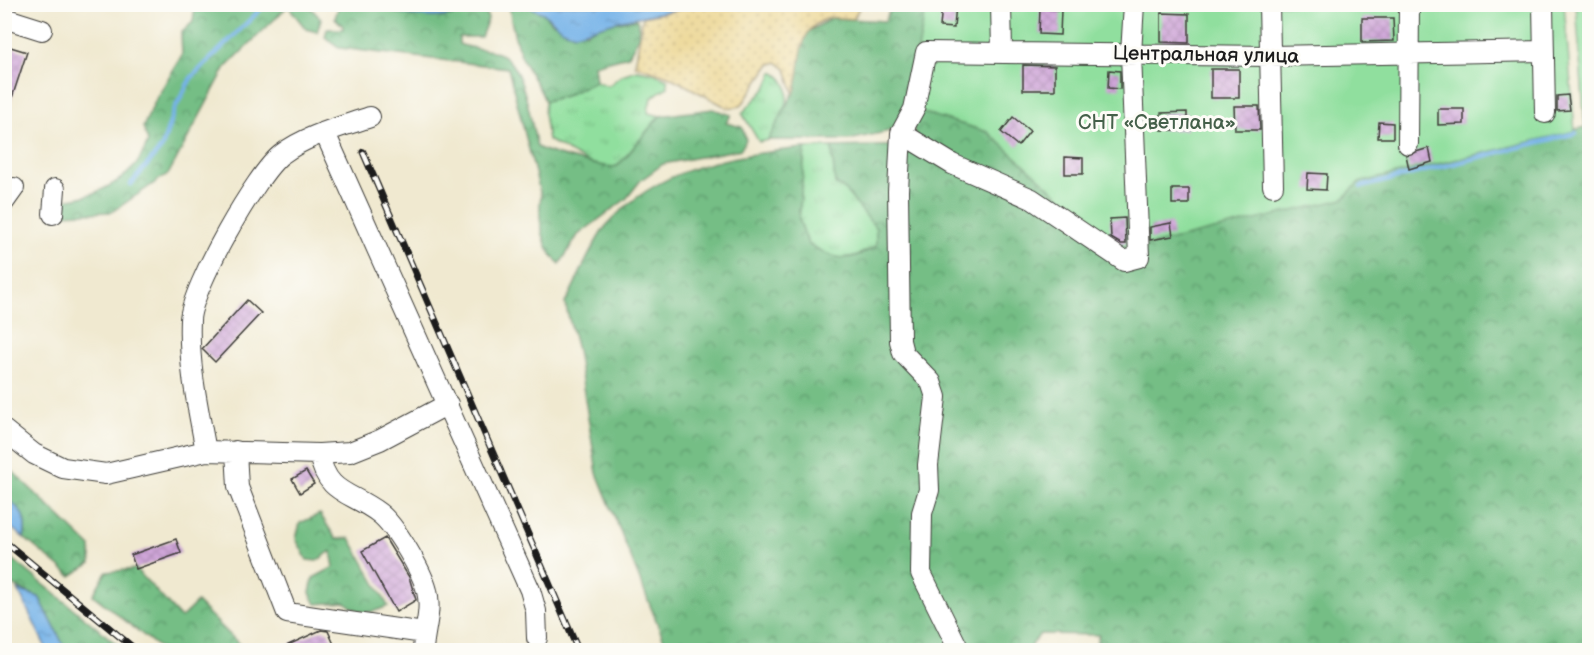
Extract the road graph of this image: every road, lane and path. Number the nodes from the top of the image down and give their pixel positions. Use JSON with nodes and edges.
{"nodes":[{"id":1,"x":1001,"y":4,"type":"edge"},
{"id":2,"x":1134,"y":4,"type":"edge"},
{"id":3,"x":1269,"y":4,"type":"edge"},
{"id":4,"x":1409,"y":4,"type":"edge"},
{"id":5,"x":1543,"y":4,"type":"edge"},
{"id":6,"x":4,"y":18,"type":"edge"},
{"id":7,"x":42,"y":30,"type":"dead end"},
{"id":8,"x":1543,"y":51,"type":"junction"},
{"id":9,"x":1002,"y":52,"type":"junction"},
{"id":10,"x":1131,"y":54,"type":"junction"},
{"id":11,"x":1408,"y":55,"type":"junction"},
{"id":12,"x":1270,"y":56,"type":"junction"},
{"id":13,"x":1545,"y":113,"type":"dead end"},
{"id":14,"x":370,"y":117,"type":"dead end"},
{"id":15,"x":325,"y":133,"type":"junction"},
{"id":16,"x":901,"y":133,"type":"junction"},
{"id":17,"x":1408,"y":144,"type":"dead end"},
{"id":18,"x":1273,"y":186,"type":"dead end"},
{"id":19,"x":55,"y":189,"type":"dead end"},
{"id":20,"x":53,"y":214,"type":"dead end"},
{"id":21,"x":448,"y":404,"type":"junction"},
{"id":22,"x":4,"y":430,"type":"edge"},
{"id":23,"x":206,"y":451,"type":"junction"},
{"id":24,"x":236,"y":451,"type":"junction"},
{"id":25,"x":319,"y":454,"type":"junction"},
{"id":26,"x":537,"y":638,"type":"dead end"},
{"id":27,"x":423,"y":642,"type":"edge"},
{"id":28,"x":959,"y":651,"type":"edge"}],
"edges":[{"from":1,"to":9,"type":"street"},
{"from":2,"to":10,"type":"street"},
{"from":3,"to":12,"type":"street"},
{"from":4,"to":11,"type":"street"},
{"from":5,"to":8,"type":"street"},
{"from":6,"to":7,"type":"street"},
{"from":8,"to":11,"type":"street","name":"Центральная улица"},
{"from":8,"to":13,"type":"street"},
{"from":9,"to":10,"type":"street","name":"Центральная улица"},
{"from":9,"to":16,"type":"street","name":"Центральная улица"},
{"from":10,"to":12,"type":"street","name":"Центральная улица"},
{"from":10,"to":16,"type":"street"},
{"from":11,"to":12,"type":"street","name":"Центральная улица"},
{"from":11,"to":17,"type":"street"},
{"from":12,"to":18,"type":"street"},
{"from":14,"to":15,"type":"street"},
{"from":15,"to":21,"type":"street"},
{"from":15,"to":23,"type":"street"},
{"from":16,"to":28,"type":"street"},
{"from":19,"to":20,"type":"street"},
{"from":21,"to":25,"type":"street"},
{"from":21,"to":26,"type":"street"},
{"from":22,"to":23,"type":"street"},
{"from":23,"to":24,"type":"street"},
{"from":24,"to":25,"type":"street"},
{"from":24,"to":27,"type":"street"},
{"from":25,"to":27,"type":"street"}]}
